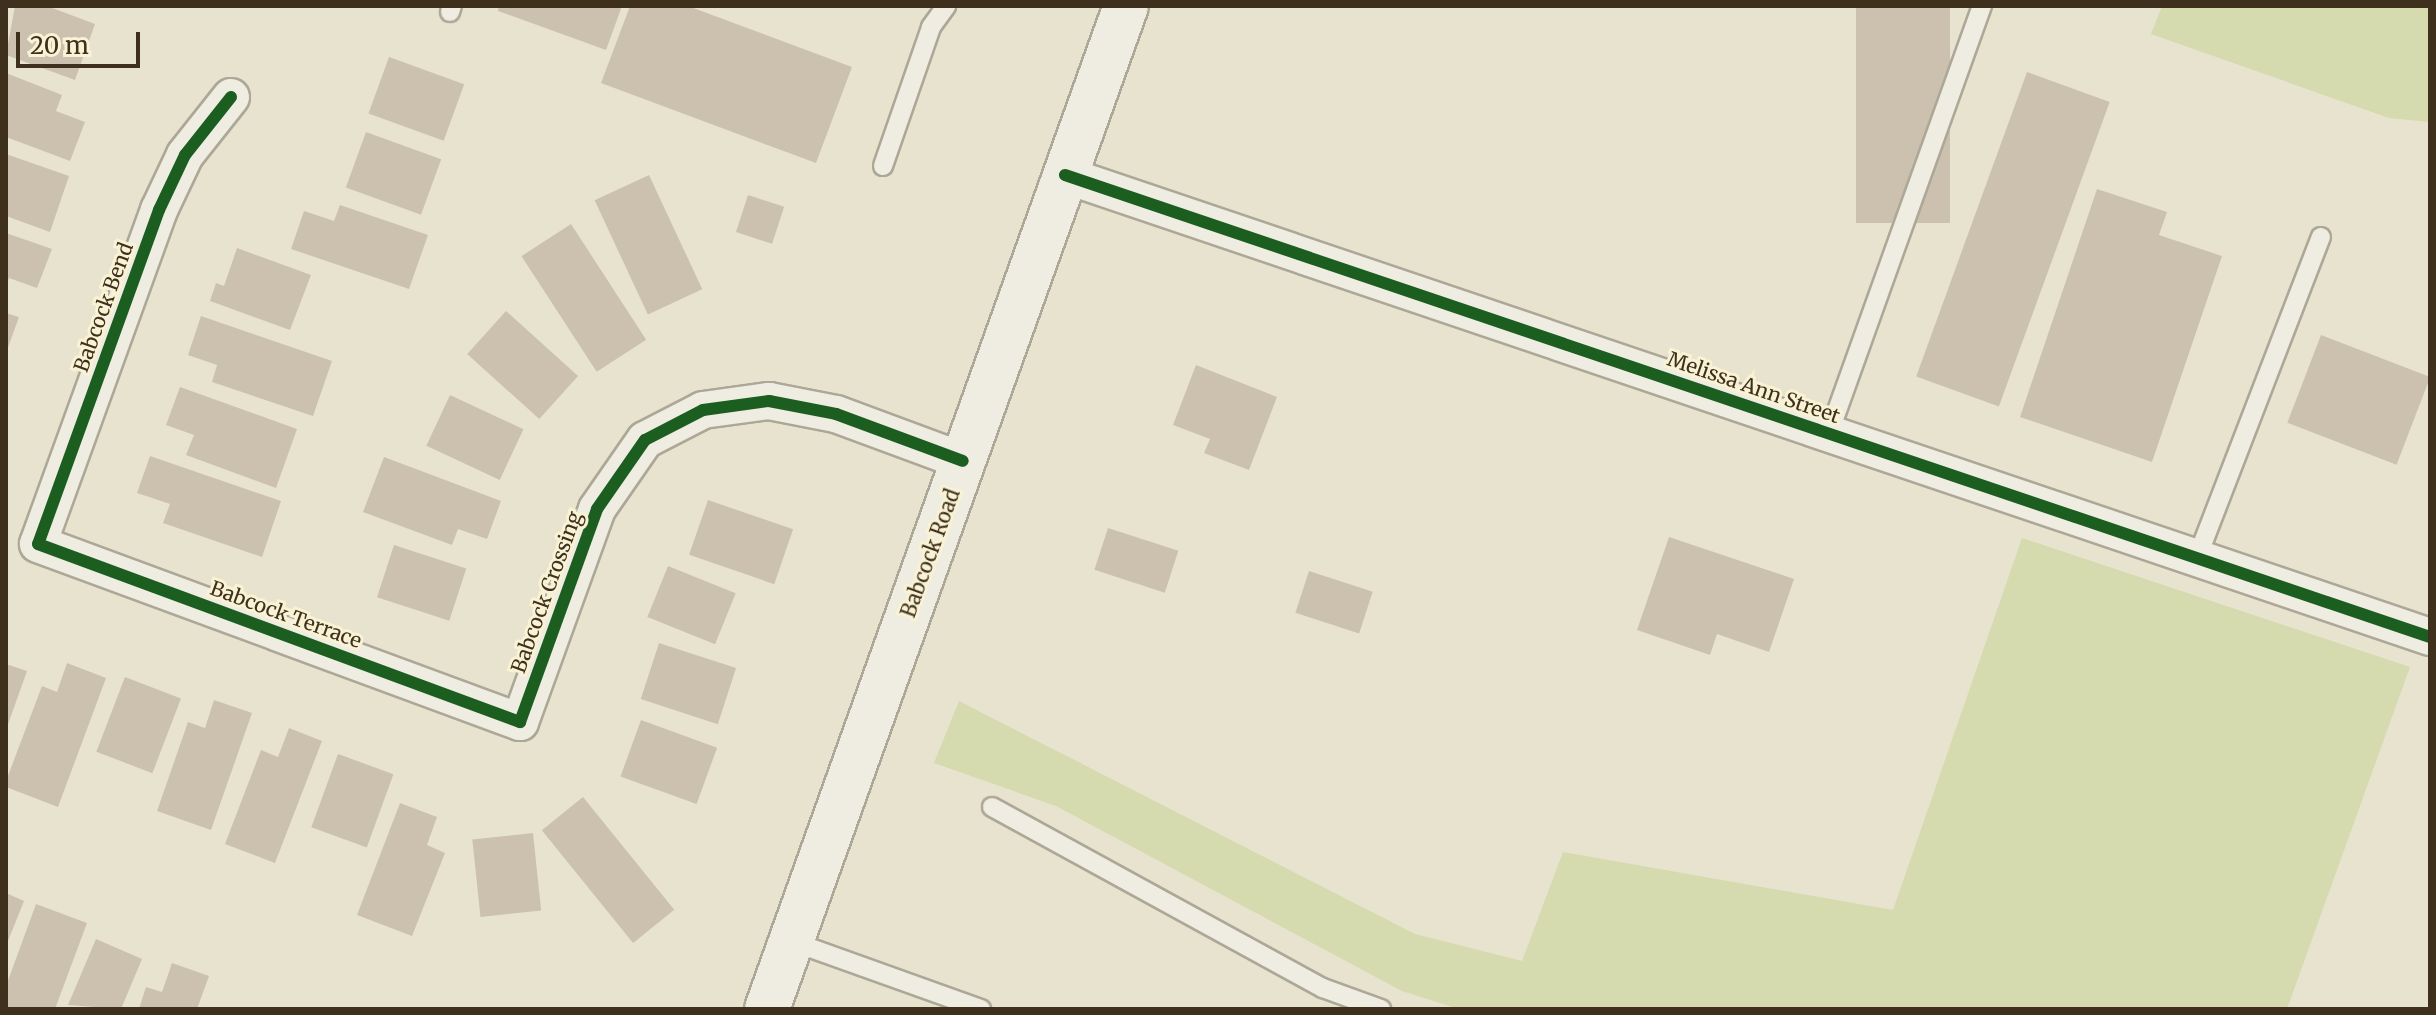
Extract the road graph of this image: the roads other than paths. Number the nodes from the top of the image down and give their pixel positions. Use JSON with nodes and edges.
{"nodes":[{"id":1,"x":946,"y":6,"type":"edge"},
{"id":2,"x":1126,"y":6,"type":"edge"},
{"id":3,"x":1982,"y":6,"type":"edge"},
{"id":4,"x":231,"y":97,"type":"dead end"},
{"id":5,"x":883,"y":166,"type":"dead end"},
{"id":6,"x":1065,"y":175,"type":"junction"},
{"id":7,"x":2321,"y":237,"type":"dead end"},
{"id":8,"x":1829,"y":433,"type":"junction"},
{"id":9,"x":963,"y":461,"type":"junction"},
{"id":10,"x":38,"y":544,"type":"joint"},
{"id":11,"x":2197,"y":558,"type":"junction"},
{"id":12,"x":2430,"y":637,"type":"edge"},
{"id":13,"x":520,"y":722,"type":"joint"},
{"id":14,"x":992,"y":807,"type":"dead end"},
{"id":15,"x":791,"y":941,"type":"junction"},
{"id":16,"x":767,"y":1009,"type":"edge"},
{"id":17,"x":981,"y":1009,"type":"edge"},
{"id":18,"x":1381,"y":1009,"type":"edge"}],
"edges":[{"from":1,"to":5,"type":"lane"},
{"from":2,"to":6,"type":"main road","name":"Babcock Road"},
{"from":3,"to":8,"type":"lane"},
{"from":4,"to":10,"type":"street","name":"Babcock Bend"},
{"from":6,"to":8,"type":"street","name":"Melissa Ann Street"},
{"from":6,"to":9,"type":"main road","name":"Babcock Road"},
{"from":7,"to":11,"type":"lane"},
{"from":8,"to":11,"type":"street","name":"Melissa Ann Street"},
{"from":9,"to":13,"type":"street","name":"Babcock Crossing"},
{"from":9,"to":15,"type":"main road","name":"Babcock Road"},
{"from":10,"to":13,"type":"street","name":"Babcock Terrace"},
{"from":11,"to":12,"type":"street","name":"Melissa Ann Street"},
{"from":14,"to":18,"type":"lane"},
{"from":15,"to":16,"type":"main road","name":"Babcock Road"},
{"from":15,"to":17,"type":"lane"}]}
